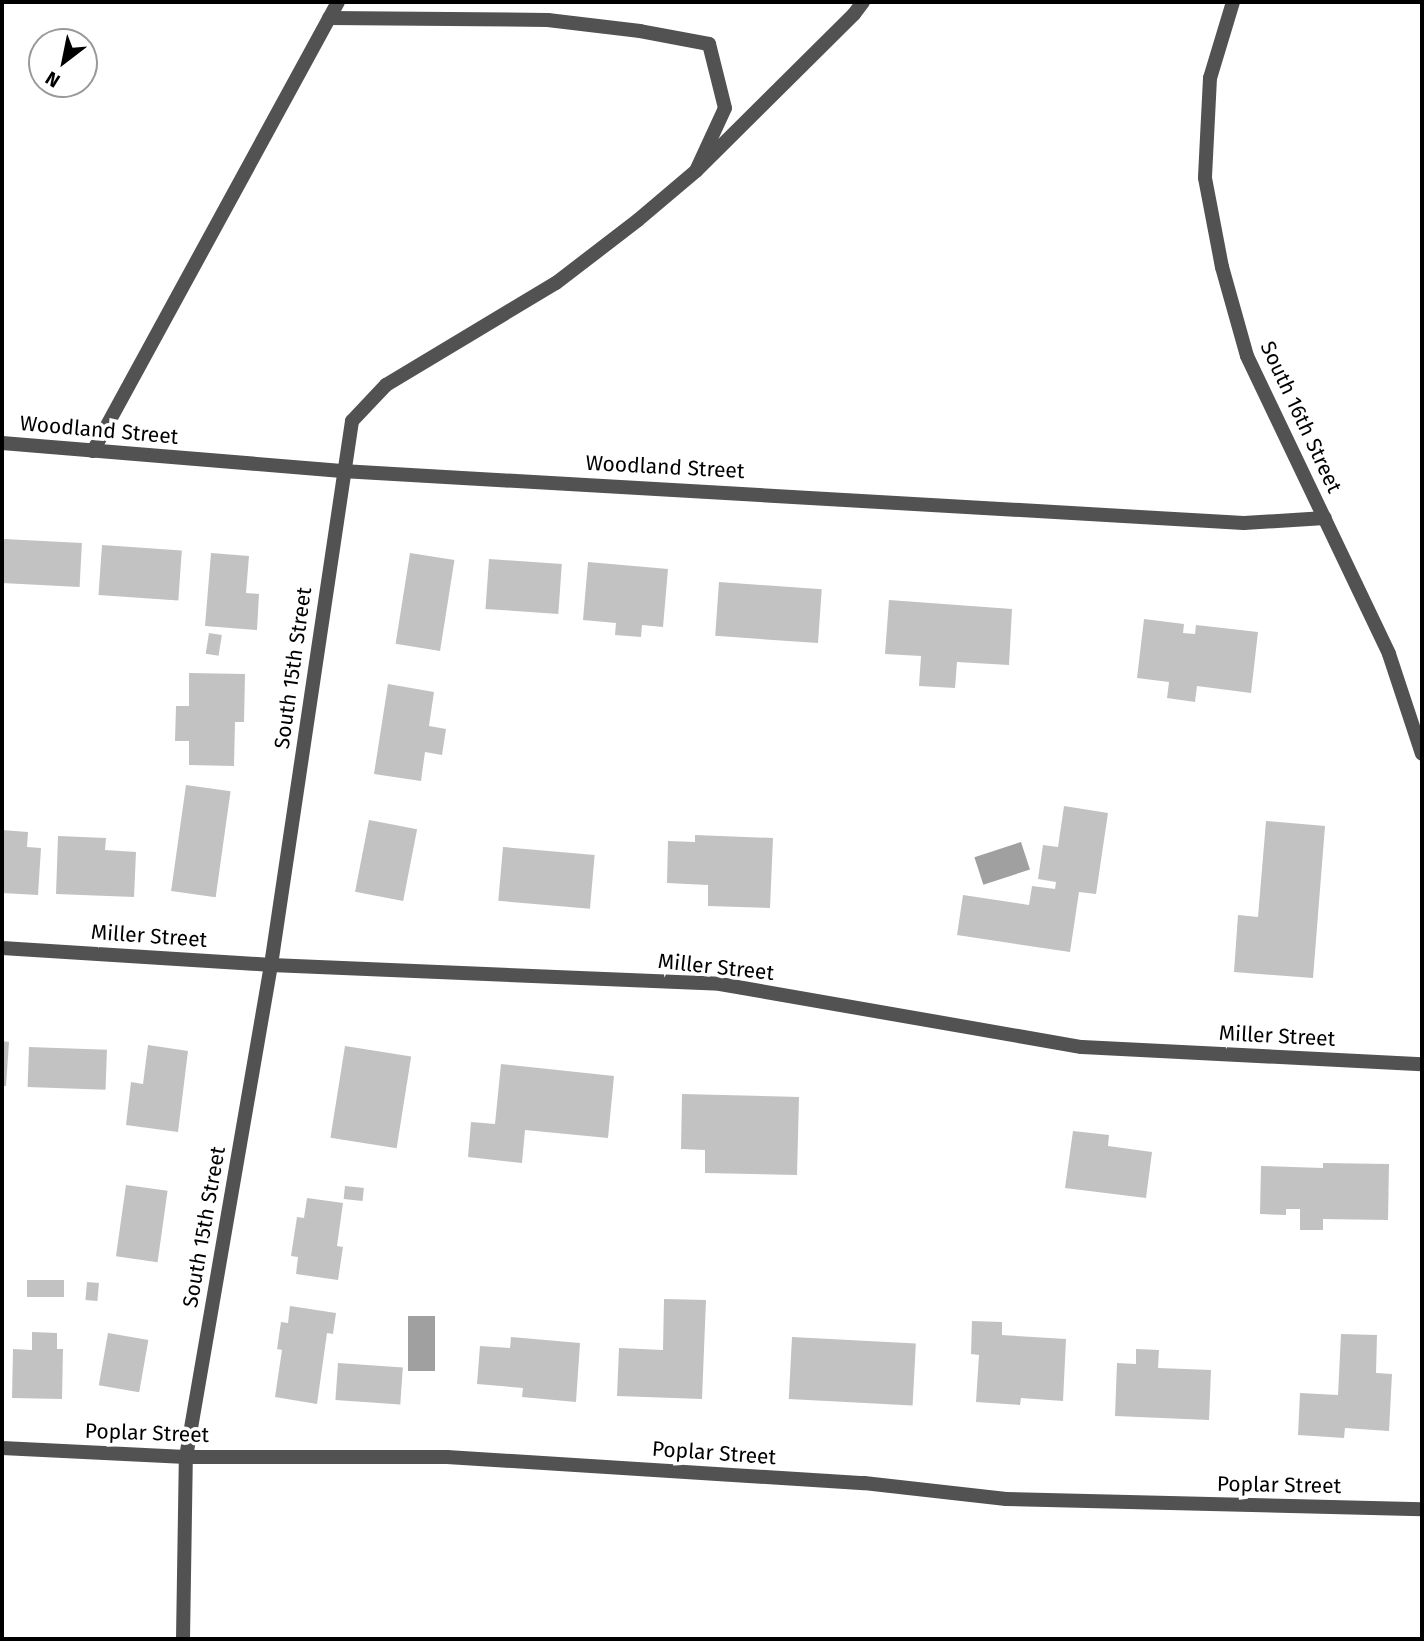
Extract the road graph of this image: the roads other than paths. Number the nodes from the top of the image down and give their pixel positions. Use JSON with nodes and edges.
{"nodes":[{"id":1,"x":338,"y":2,"type":"edge"},
{"id":2,"x":863,"y":2,"type":"edge"},
{"id":3,"x":1233,"y":2,"type":"edge"},
{"id":4,"x":329,"y":18,"type":"junction"},
{"id":5,"x":696,"y":171,"type":"junction"},
{"id":6,"x":2,"y":443,"type":"edge"},
{"id":7,"x":93,"y":451,"type":"junction"},
{"id":8,"x":342,"y":471,"type":"junction"},
{"id":9,"x":1325,"y":518,"type":"junction"},
{"id":10,"x":1422,"y":754,"type":"edge"},
{"id":11,"x":2,"y":948,"type":"edge"},
{"id":12,"x":271,"y":965,"type":"junction"},
{"id":13,"x":1422,"y":1064,"type":"edge"},
{"id":14,"x":2,"y":1448,"type":"edge"},
{"id":15,"x":186,"y":1457,"type":"junction"},
{"id":16,"x":1422,"y":1509,"type":"edge"},
{"id":17,"x":183,"y":1639,"type":"edge"}],
"edges":[{"from":1,"to":4,"type":"street"},
{"from":2,"to":5,"type":"street"},
{"from":3,"to":9,"type":"street","name":"South 16th Street"},
{"from":4,"to":5,"type":"street","name":"South 15th Street"},
{"from":4,"to":7,"type":"street"},
{"from":5,"to":8,"type":"street","name":"South 15th Street"},
{"from":6,"to":7,"type":"street","name":"Woodland Street"},
{"from":7,"to":8,"type":"street","name":"Woodland Street"},
{"from":8,"to":9,"type":"street","name":"Woodland Street"},
{"from":8,"to":12,"type":"street","name":"South 15th Street"},
{"from":9,"to":10,"type":"street","name":"South 16th Street"},
{"from":11,"to":12,"type":"street","name":"Miller Street"},
{"from":12,"to":13,"type":"street","name":"Miller Street"},
{"from":12,"to":15,"type":"street","name":"South 15th Street"},
{"from":14,"to":15,"type":"street","name":"Poplar Street"},
{"from":15,"to":16,"type":"street","name":"Poplar Street"},
{"from":15,"to":17,"type":"street","name":"South 15th Street"}]}
